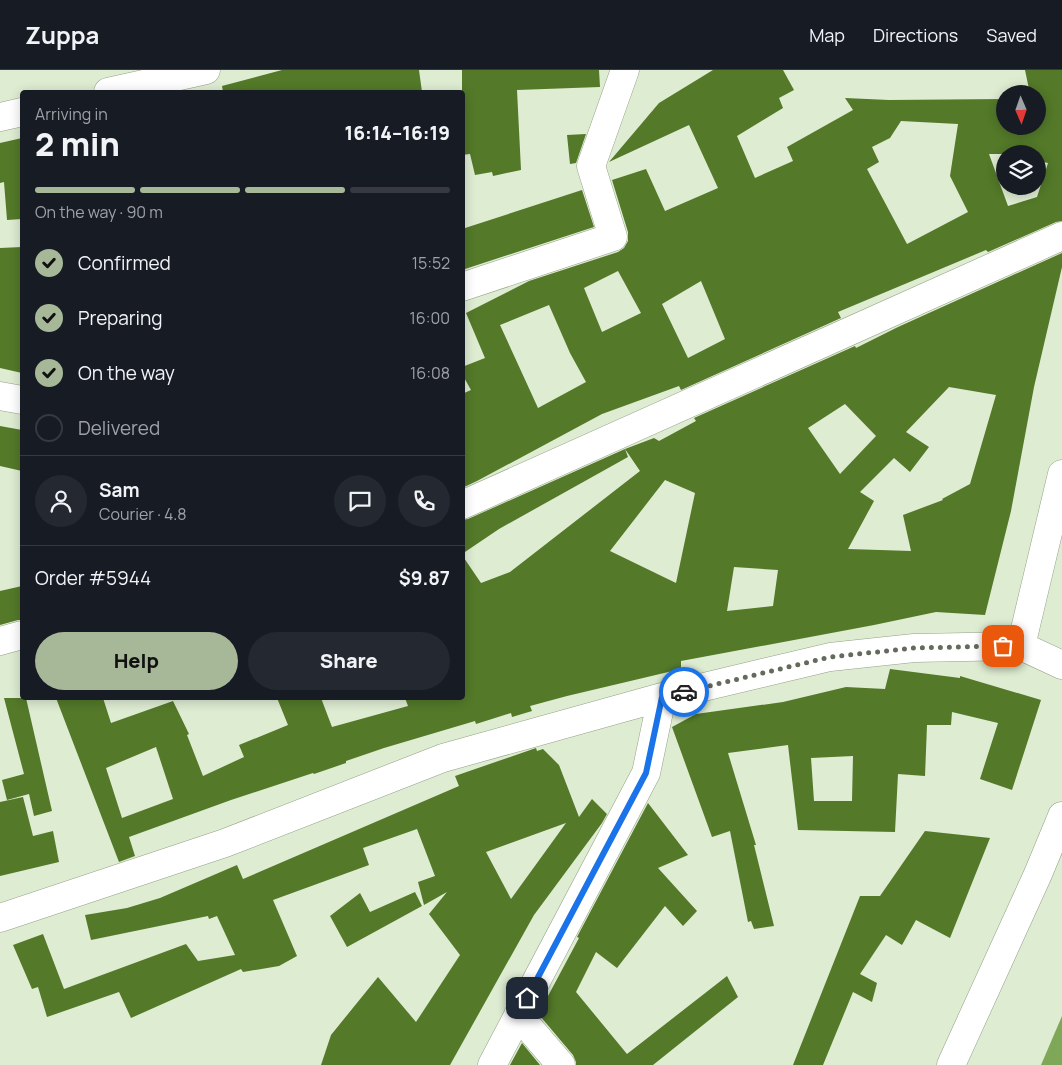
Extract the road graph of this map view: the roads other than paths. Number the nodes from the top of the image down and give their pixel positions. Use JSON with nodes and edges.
{"nodes":[{"id":1,"x":206,"y":70,"type":"edge"},
{"id":2,"x":625,"y":70,"type":"edge"},
{"id":3,"x":117,"y":90,"type":"edge"},
{"id":4,"x":20,"y":112,"type":"edge"},
{"id":5,"x":0,"y":117,"type":"edge"},
{"id":6,"x":1062,"y":236,"type":"edge"},
{"id":7,"x":465,"y":286,"type":"edge"},
{"id":8,"x":0,"y":396,"type":"edge"},
{"id":9,"x":20,"y":400,"type":"edge"},
{"id":10,"x":1062,"y":474,"type":"edge"},
{"id":11,"x":465,"y":504,"type":"edge"},
{"id":12,"x":20,"y":636,"type":"edge"},
{"id":13,"x":0,"y":641,"type":"edge"},
{"id":14,"x":1021,"y":646,"type":"junction"},
{"id":15,"x":1062,"y":665,"type":"edge"},
{"id":16,"x":662,"y":697,"type":"junction"},
{"id":17,"x":1062,"y":816,"type":"edge"},
{"id":18,"x":0,"y":918,"type":"edge"},
{"id":19,"x":518,"y":1015,"type":"junction"},
{"id":20,"x":492,"y":1065,"type":"edge"},
{"id":21,"x":561,"y":1065,"type":"edge"},
{"id":22,"x":951,"y":1065,"type":"edge"}],
"edges":[{"from":1,"to":3,"type":"street"},
{"from":2,"to":7,"type":"street"},
{"from":4,"to":5,"type":"street"},
{"from":6,"to":11,"type":"street"},
{"from":8,"to":9,"type":"street"},
{"from":10,"to":14,"type":"street"},
{"from":12,"to":13,"type":"street"},
{"from":14,"to":15,"type":"street"},
{"from":14,"to":16,"type":"street"},
{"from":16,"to":18,"type":"street"},
{"from":16,"to":19,"type":"street"},
{"from":17,"to":22,"type":"street"},
{"from":19,"to":20,"type":"street"},
{"from":19,"to":21,"type":"street"}]}
